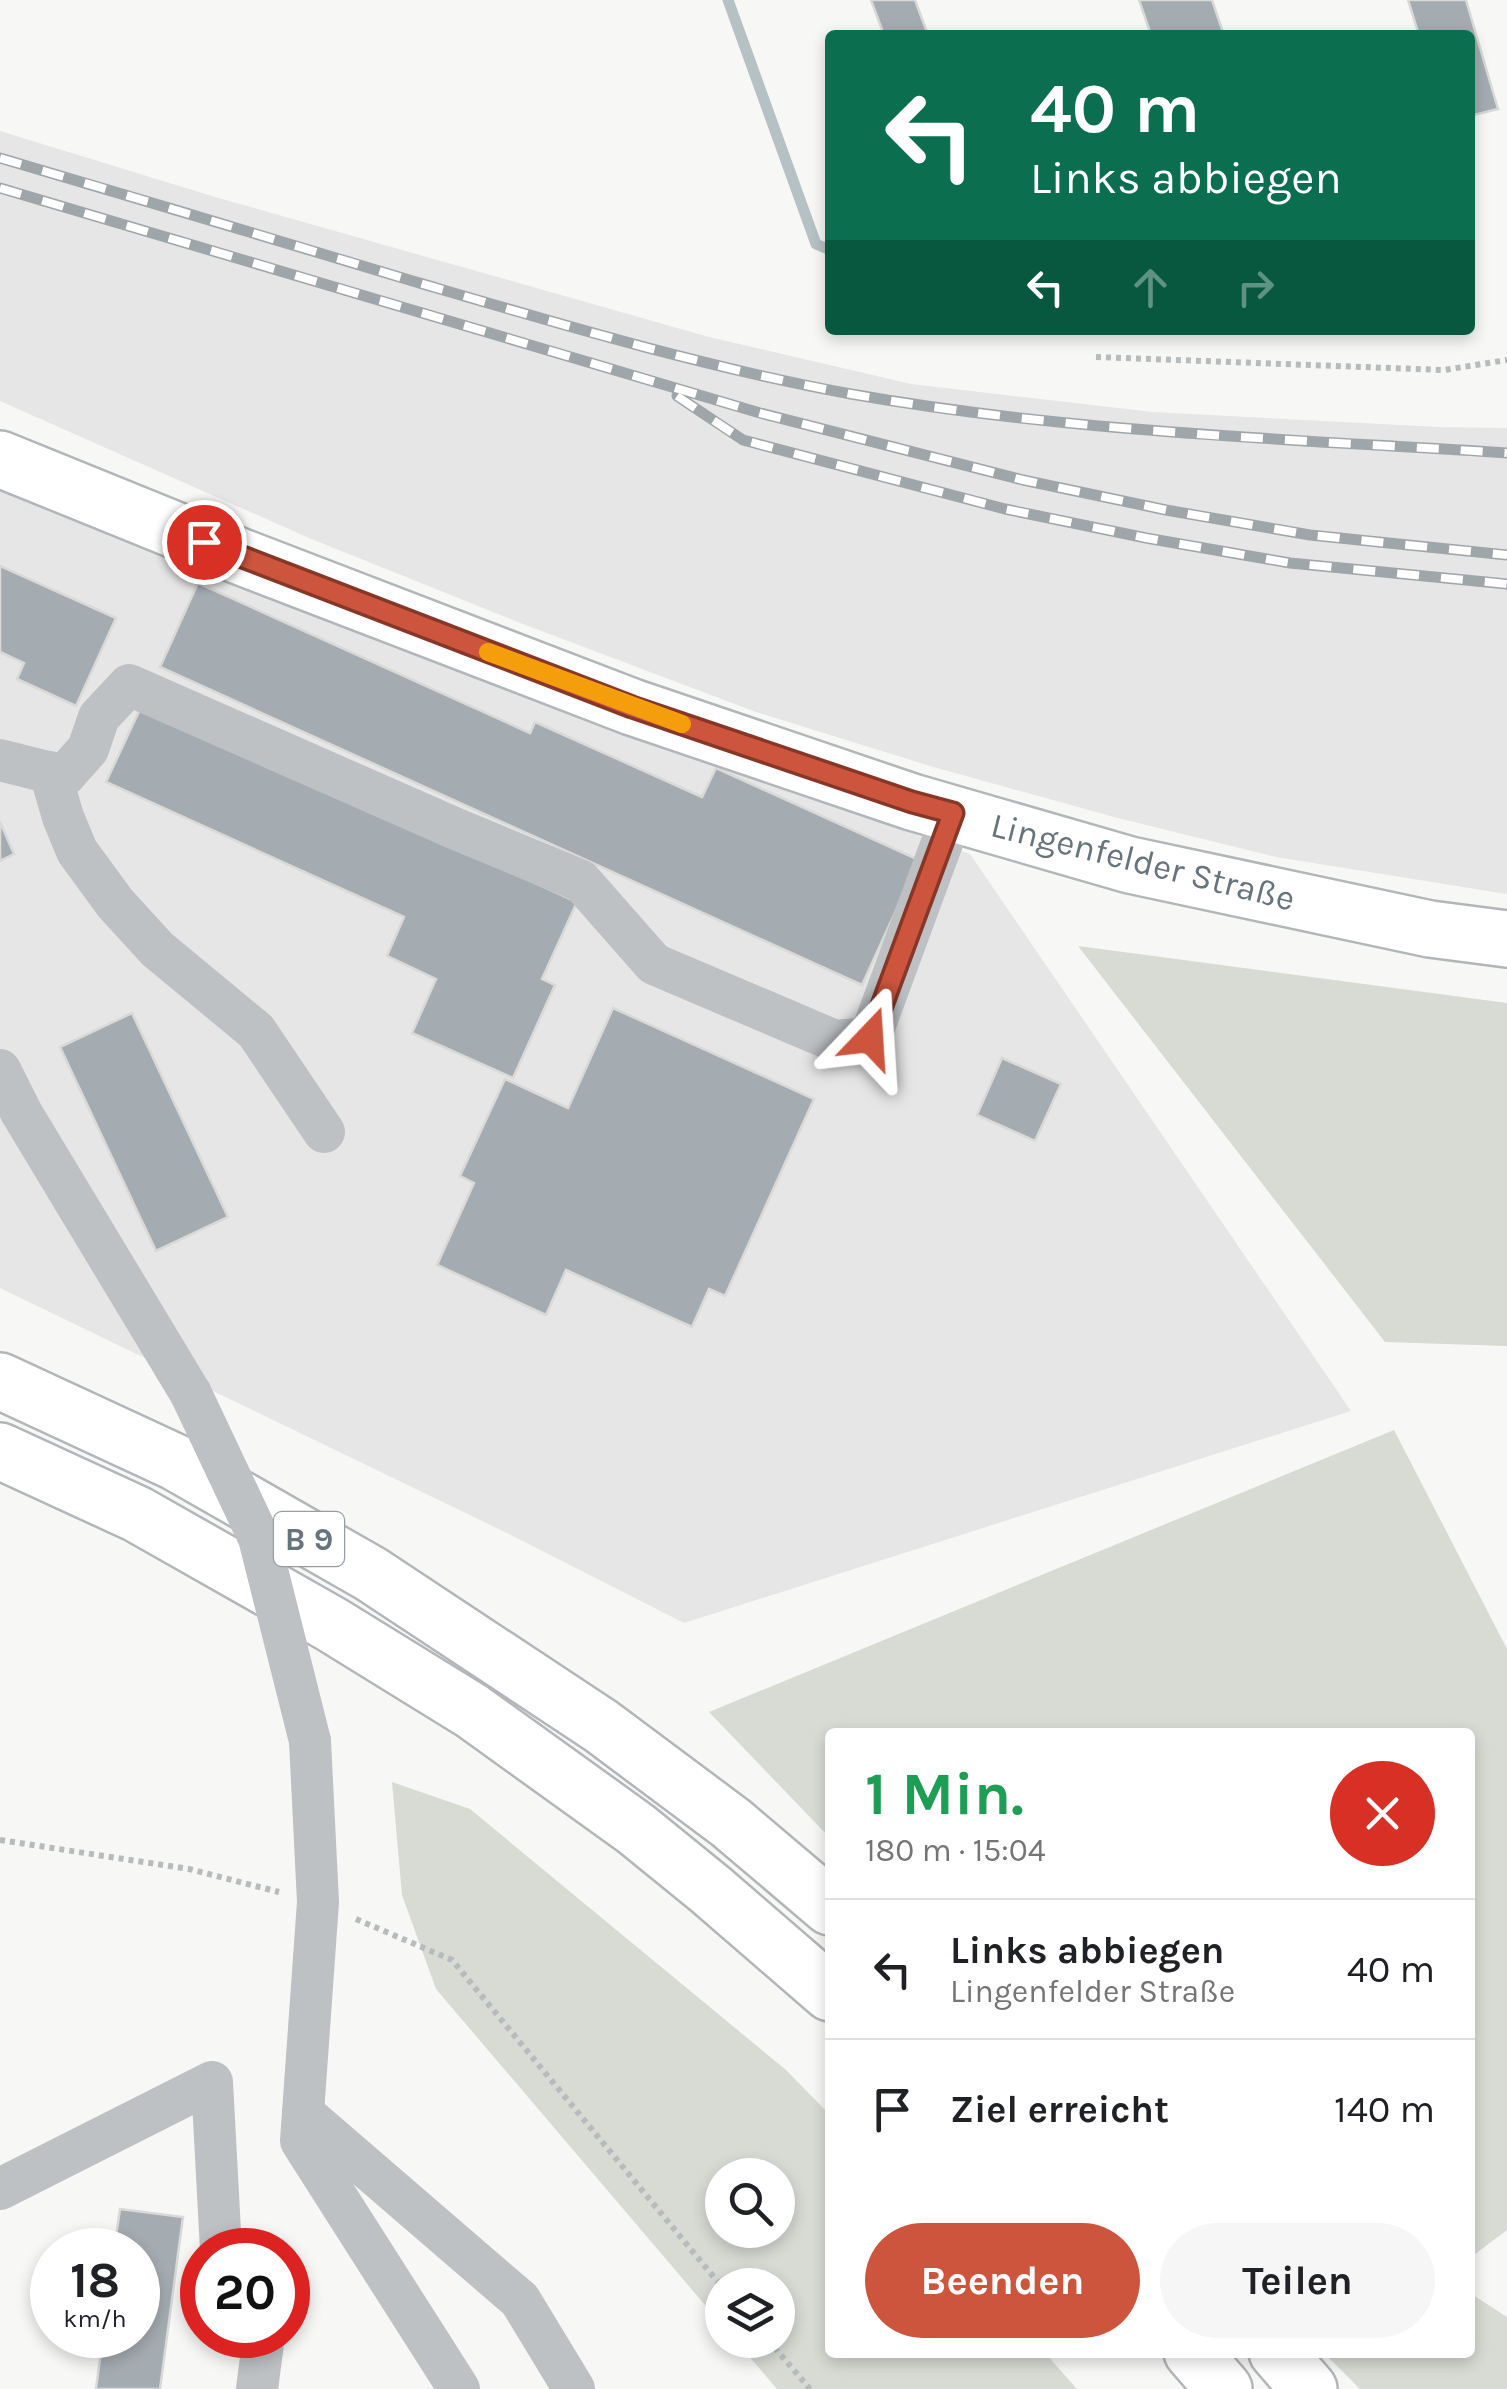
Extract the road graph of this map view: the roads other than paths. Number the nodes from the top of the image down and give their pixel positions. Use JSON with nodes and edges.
{"nodes":[{"id":1,"x":0,"y":459,"type":"edge"},
{"id":2,"x":0,"y":760,"type":"edge"},
{"id":3,"x":50,"y":772,"type":"junction"},
{"id":4,"x":953,"y":813,"type":"junction"},
{"id":5,"x":1507,"y":939,"type":"edge"},
{"id":6,"x":0,"y":1070,"type":"edge"},
{"id":7,"x":324,"y":1132,"type":"dead end"},
{"id":8,"x":0,"y":1381,"type":"edge"},
{"id":9,"x":0,"y":1452,"type":"edge"},
{"id":10,"x":825,"y":1903,"type":"edge"},
{"id":11,"x":825,"y":1989,"type":"edge"},
{"id":12,"x":303,"y":2113,"type":"junction"},
{"id":13,"x":0,"y":2189,"type":"edge"},
{"id":14,"x":220,"y":2228,"type":"edge"},
{"id":15,"x":261,"y":2358,"type":"edge"},
{"id":16,"x":1197,"y":2358,"type":"edge"},
{"id":17,"x":1282,"y":2358,"type":"edge"},
{"id":18,"x":257,"y":2389,"type":"edge"},
{"id":19,"x":459,"y":2389,"type":"edge"},
{"id":20,"x":574,"y":2389,"type":"edge"},
{"id":21,"x":1224,"y":2389,"type":"edge"},
{"id":22,"x":1310,"y":2389,"type":"edge"}],
"edges":[{"from":1,"to":4,"type":"main road","name":"Lingenfelder Straße"},
{"from":2,"to":3,"type":"street"},
{"from":3,"to":4,"type":"street"},
{"from":3,"to":7,"type":"street"},
{"from":4,"to":5,"type":"main road","name":"Lingenfelder Straße"},
{"from":6,"to":12,"type":"street","bridge":true},
{"from":8,"to":10,"type":"main road","number":"B 9"},
{"from":9,"to":11,"type":"main road","number":"B 9"},
{"from":12,"to":19,"type":"street"},
{"from":12,"to":20,"type":"street"},
{"from":13,"to":14,"type":"street"},
{"from":15,"to":18,"type":"street"},
{"from":16,"to":21,"type":"main road"},
{"from":17,"to":22,"type":"main road"}]}
